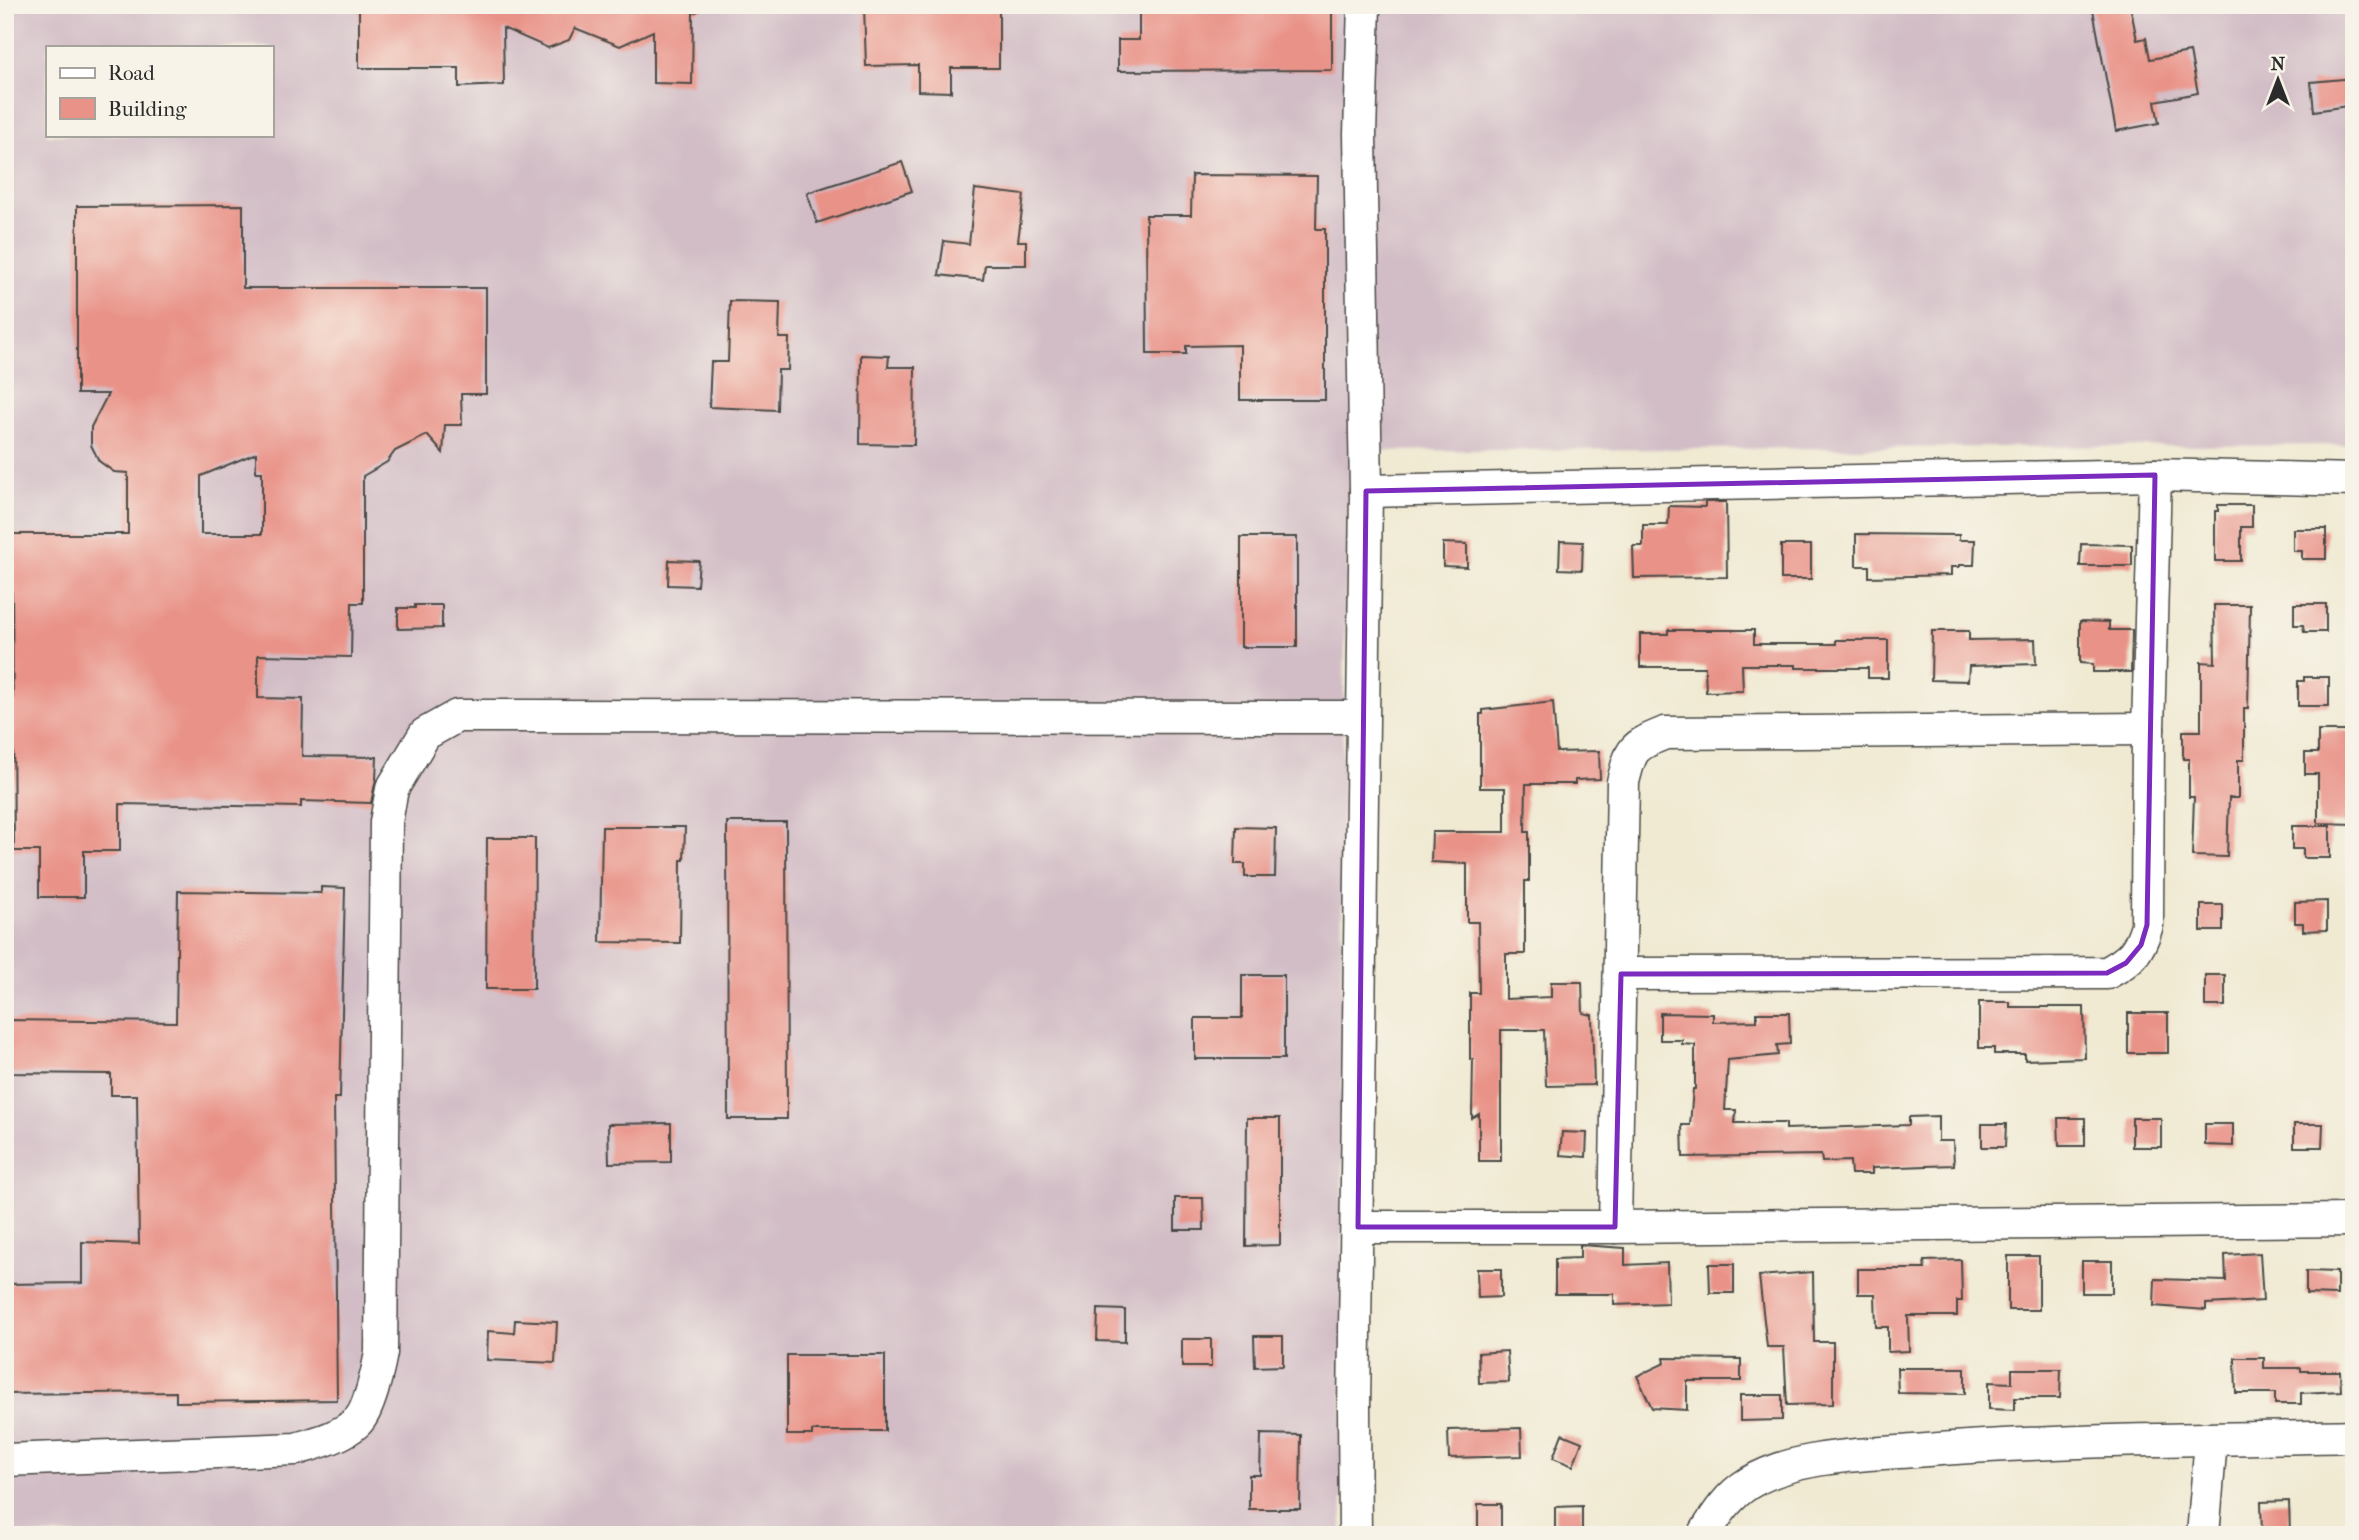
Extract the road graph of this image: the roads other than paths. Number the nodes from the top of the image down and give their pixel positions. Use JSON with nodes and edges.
{"nodes":[{"id":1,"x":1364,"y":5,"type":"edge"},
{"id":2,"x":2155,"y":475,"type":"junction"},
{"id":3,"x":2354,"y":480,"type":"edge"},
{"id":4,"x":1366,"y":491,"type":"junction"},
{"id":5,"x":1362,"y":717,"type":"junction"},
{"id":6,"x":2148,"y":729,"type":"junction"},
{"id":7,"x":1620,"y":974,"type":"junction"},
{"id":8,"x":2354,"y":1220,"type":"edge"},
{"id":9,"x":1357,"y":1227,"type":"junction"},
{"id":10,"x":1615,"y":1227,"type":"junction"},
{"id":11,"x":2354,"y":1436,"type":"edge"},
{"id":12,"x":2211,"y":1440,"type":"junction"},
{"id":13,"x":5,"y":1460,"type":"edge"},
{"id":14,"x":1355,"y":1535,"type":"edge"},
{"id":15,"x":1704,"y":1535,"type":"edge"},
{"id":16,"x":2203,"y":1535,"type":"edge"}],
"edges":[{"from":1,"to":4,"type":"street"},
{"from":2,"to":3,"type":"street"},
{"from":2,"to":4,"type":"street"},
{"from":2,"to":6,"type":"street"},
{"from":4,"to":5,"type":"street"},
{"from":5,"to":9,"type":"street"},
{"from":5,"to":13,"type":"street"},
{"from":6,"to":7,"type":"street"},
{"from":6,"to":7,"type":"street"},
{"from":7,"to":10,"type":"street"},
{"from":8,"to":10,"type":"street"},
{"from":9,"to":10,"type":"street"},
{"from":9,"to":14,"type":"street"},
{"from":11,"to":12,"type":"street"},
{"from":12,"to":15,"type":"street"},
{"from":12,"to":16,"type":"street"}]}
